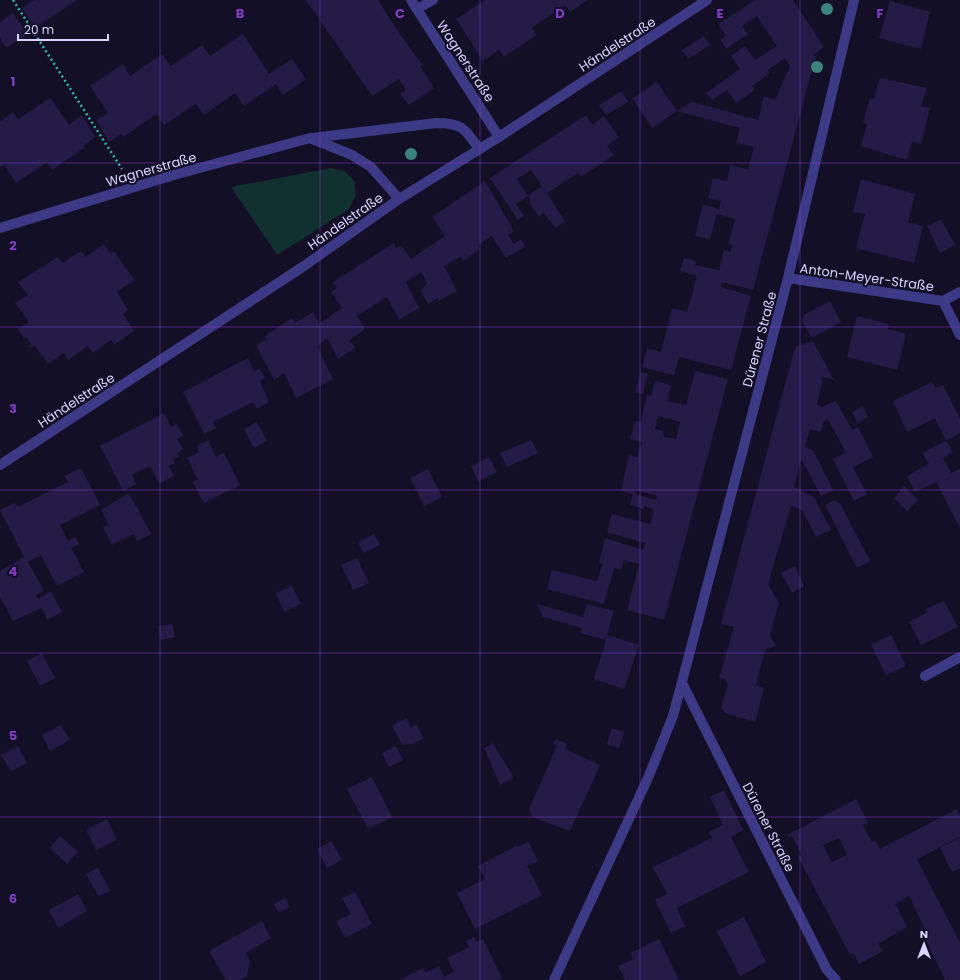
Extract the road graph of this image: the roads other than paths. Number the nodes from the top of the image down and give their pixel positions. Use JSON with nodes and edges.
{"nodes":[{"id":1,"x":411,"y":0,"type":"edge"},
{"id":2,"x":433,"y":0,"type":"edge"},
{"id":3,"x":707,"y":0,"type":"edge"},
{"id":4,"x":854,"y":0,"type":"edge"},
{"id":5,"x":417,"y":9,"type":"junction"},
{"id":6,"x":500,"y":137,"type":"junction"},
{"id":7,"x":310,"y":138,"type":"junction"},
{"id":8,"x":479,"y":149,"type":"junction"},
{"id":9,"x":398,"y":199,"type":"junction"},
{"id":10,"x":0,"y":228,"type":"edge"},
{"id":11,"x":788,"y":278,"type":"junction"},
{"id":12,"x":960,"y":292,"type":"edge"},
{"id":13,"x":943,"y":300,"type":"junction"},
{"id":14,"x":960,"y":335,"type":"edge"},
{"id":15,"x":0,"y":465,"type":"edge"},
{"id":16,"x":960,"y":657,"type":"edge"},
{"id":17,"x":925,"y":676,"type":"dead end"},
{"id":18,"x":682,"y":683,"type":"junction"},
{"id":19,"x":554,"y":980,"type":"edge"},
{"id":20,"x":836,"y":980,"type":"edge"}],
"edges":[{"from":1,"to":5,"type":"street","name":"Wagnerstraße"},
{"from":2,"to":5,"type":"street"},
{"from":3,"to":6,"type":"street","name":"Händelstraße"},
{"from":4,"to":11,"type":"street","name":"Dürener Straße"},
{"from":5,"to":6,"type":"street","name":"Wagnerstraße"},
{"from":6,"to":8,"type":"street","name":"Händelstraße"},
{"from":7,"to":8,"type":"street","name":"Wagnerstraße"},
{"from":7,"to":9,"type":"street"},
{"from":7,"to":10,"type":"street","name":"Wagnerstraße"},
{"from":8,"to":9,"type":"street","name":"Händelstraße"},
{"from":9,"to":15,"type":"street","name":"Händelstraße"},
{"from":11,"to":13,"type":"street","name":"Anton-Meyer-Straße"},
{"from":11,"to":18,"type":"street","name":"Dürener Straße"},
{"from":12,"to":13,"type":"street","name":"Anton-Meyer-Straße"},
{"from":13,"to":14,"type":"street","name":"Anton-Meyer-Straße"},
{"from":16,"to":17,"type":"street"},
{"from":18,"to":19,"type":"street","name":"Dürener Straße"},
{"from":18,"to":20,"type":"street","name":"Dürener Straße"}]}
